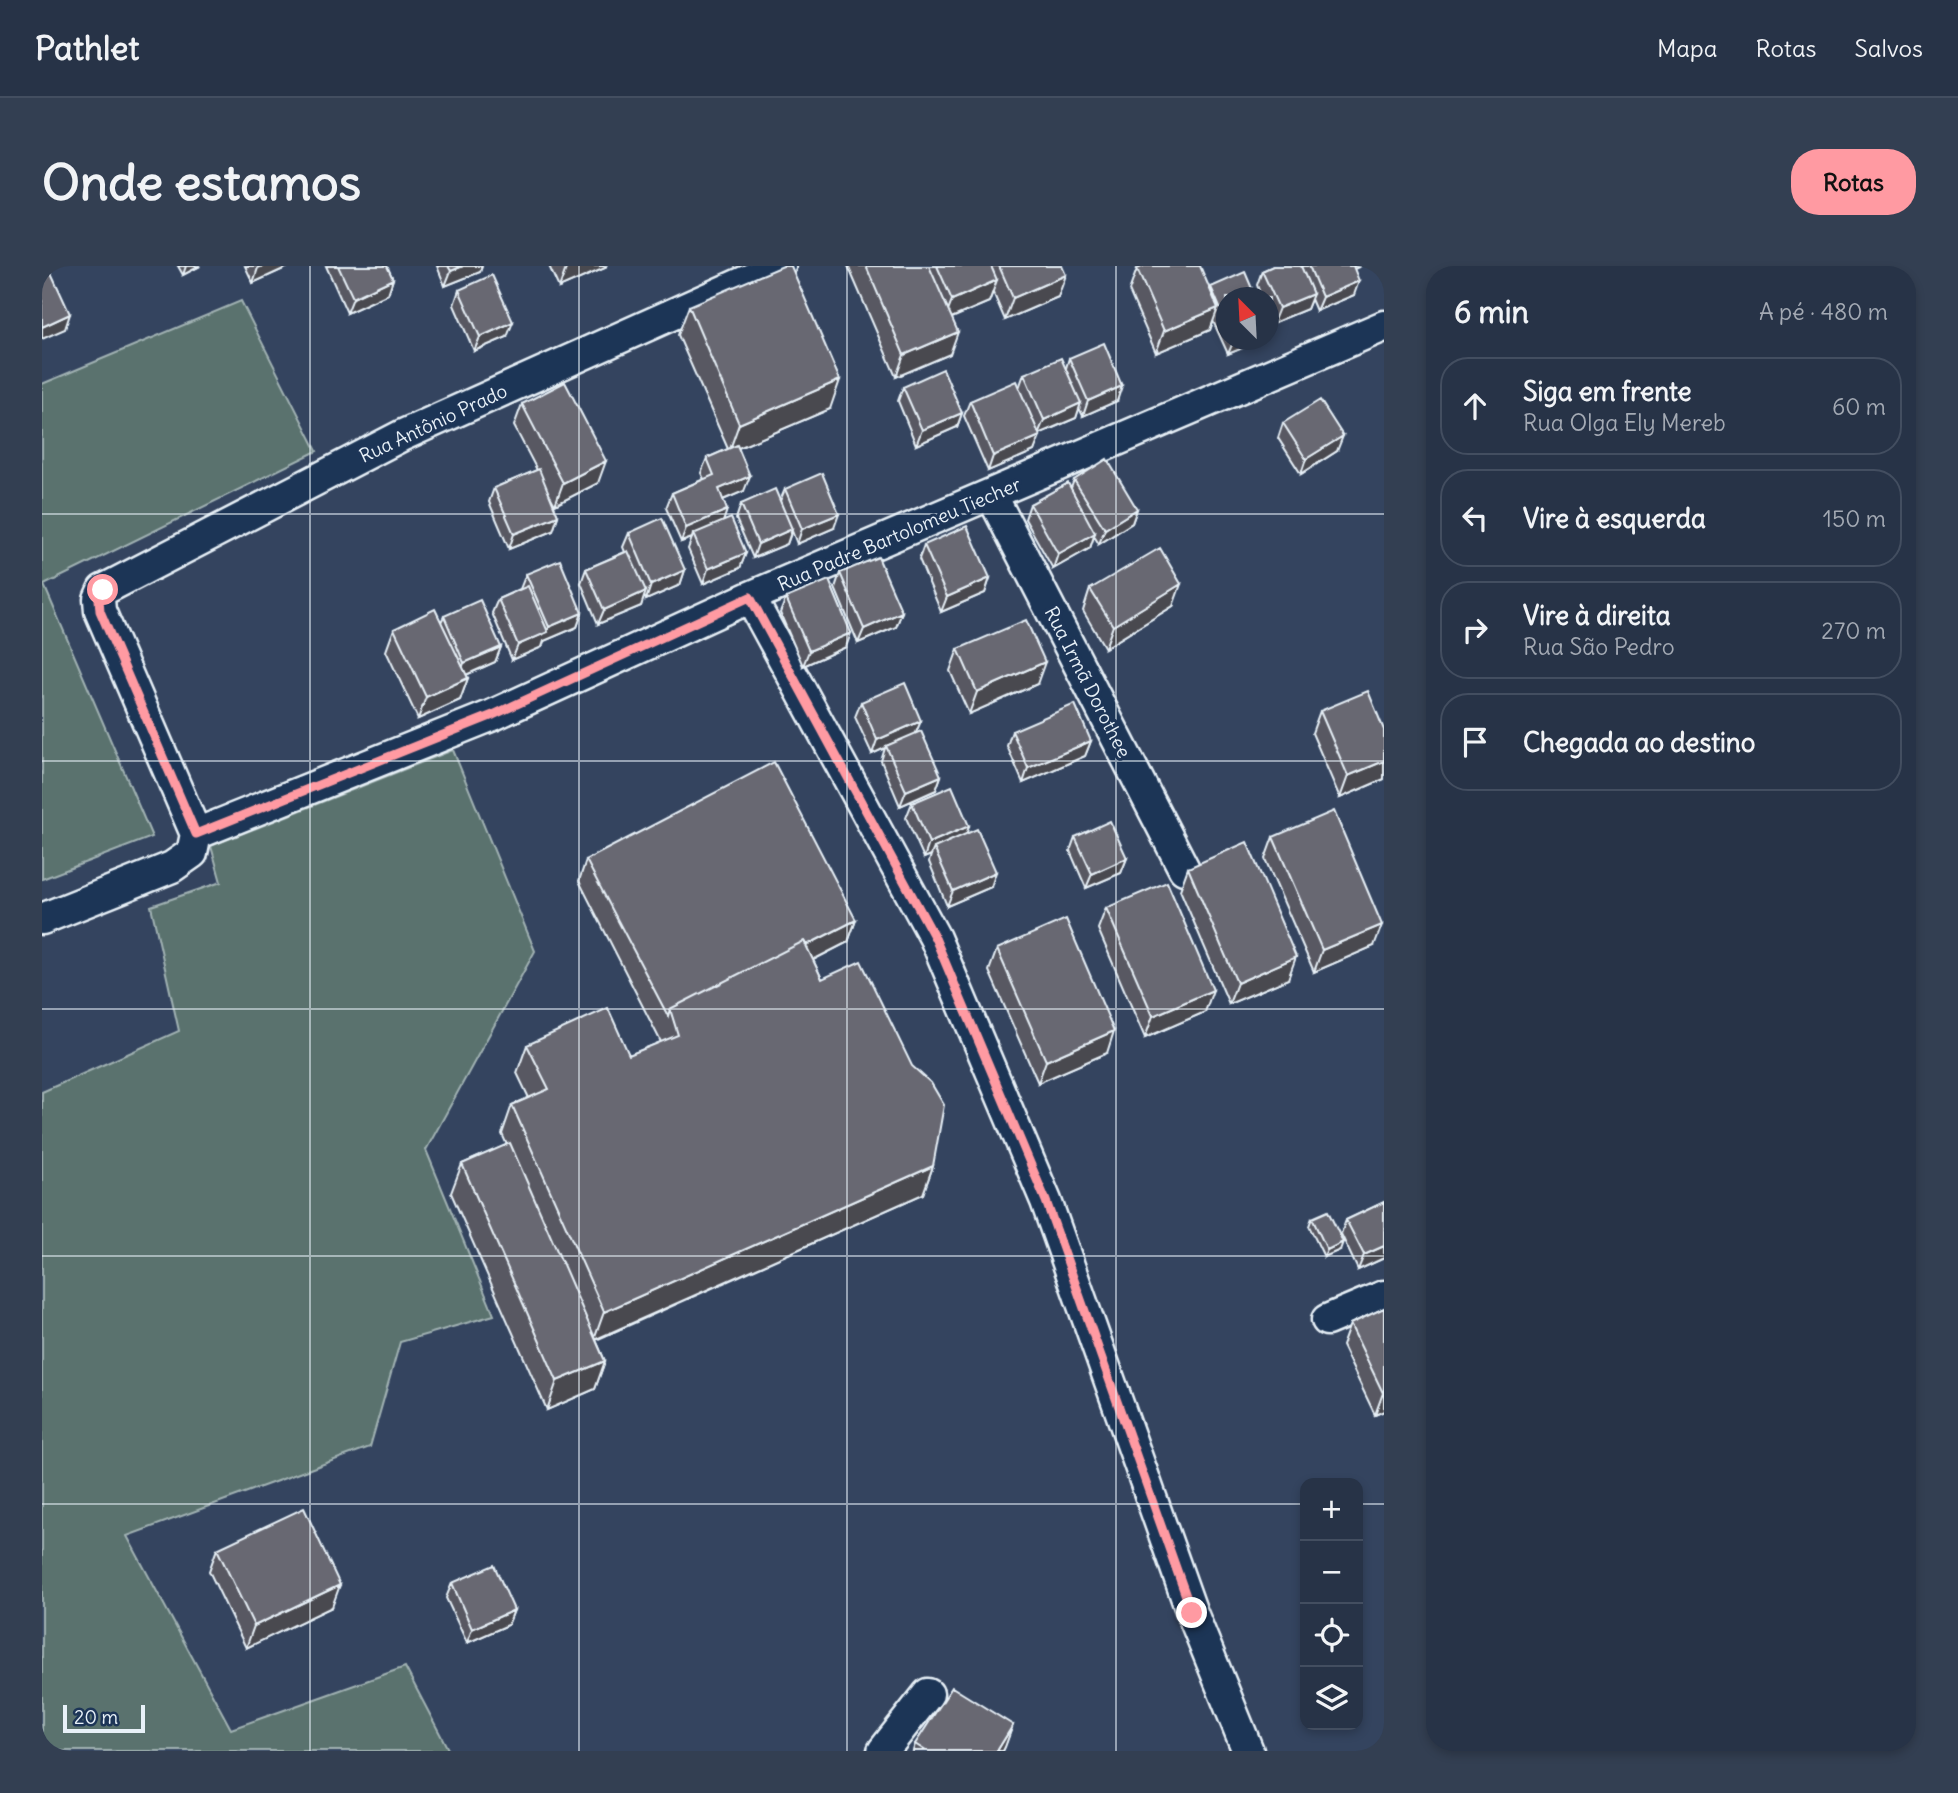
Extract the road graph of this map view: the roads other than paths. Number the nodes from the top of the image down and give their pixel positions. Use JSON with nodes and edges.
{"nodes":[{"id":1,"x":780,"y":266,"type":"edge"},
{"id":2,"x":1384,"y":326,"type":"edge"},
{"id":3,"x":991,"y":494,"type":"junction"},
{"id":4,"x":750,"y":597,"type":"junction"},
{"id":5,"x":196,"y":834,"type":"junction"},
{"id":6,"x":1184,"y":869,"type":"dead end"},
{"id":7,"x":42,"y":919,"type":"edge"},
{"id":8,"x":1384,"y":1296,"type":"edge"},
{"id":9,"x":1327,"y":1320,"type":"dead end"},
{"id":10,"x":928,"y":1694,"type":"dead end"},
{"id":11,"x":883,"y":1751,"type":"edge"},
{"id":12,"x":1248,"y":1751,"type":"edge"}],
"edges":[{"from":1,"to":5,"type":"street","name":"Rua Antônio Prado"},
{"from":2,"to":3,"type":"street","name":"Rua Padre Bartolomeu Tiecher"},
{"from":3,"to":4,"type":"street","name":"Rua Padre Bartolomeu Tiecher"},
{"from":3,"to":6,"type":"street","name":"Rua Irmã Dorothee"},
{"from":4,"to":5,"type":"street","name":"Rua Padre Bartolomeu Tiecher"},
{"from":4,"to":12,"type":"street"},
{"from":5,"to":7,"type":"street"},
{"from":8,"to":9,"type":"street"},
{"from":10,"to":11,"type":"street"}]}
